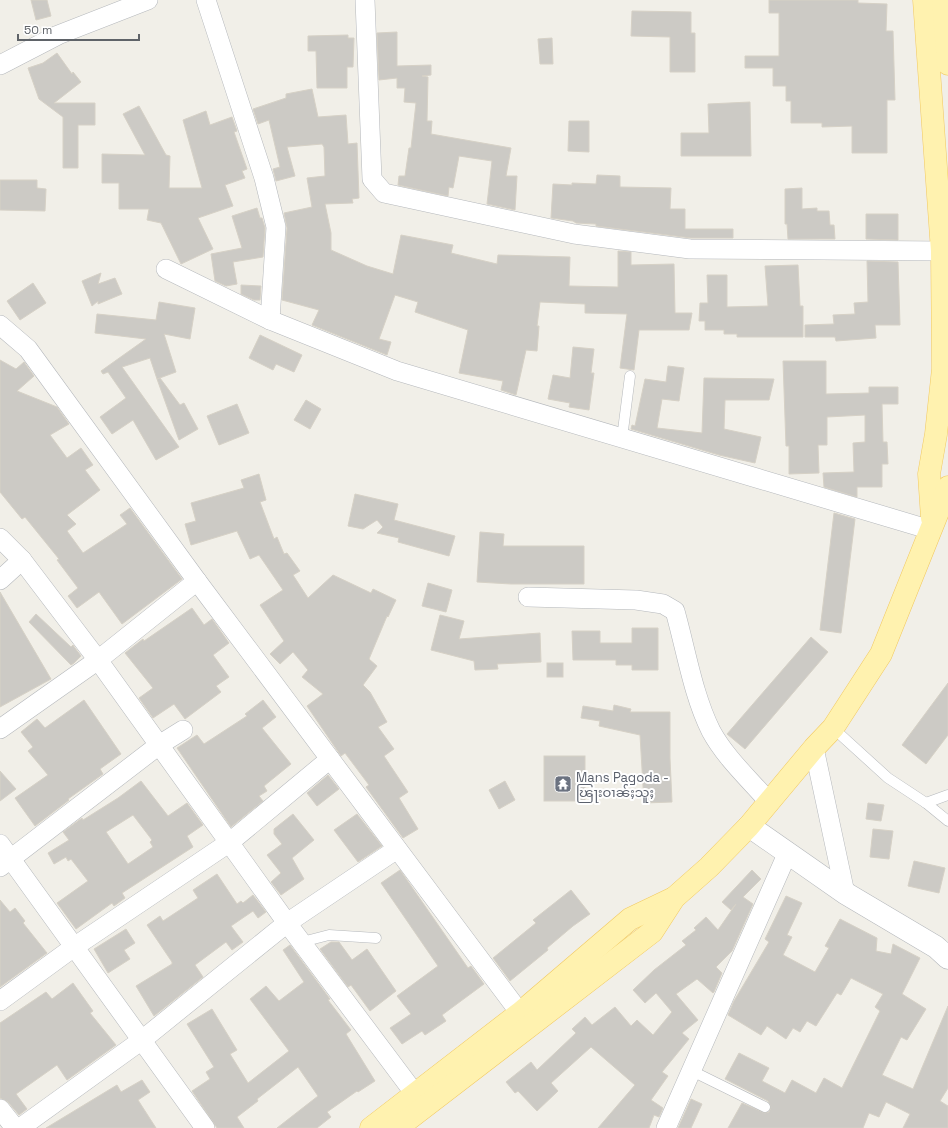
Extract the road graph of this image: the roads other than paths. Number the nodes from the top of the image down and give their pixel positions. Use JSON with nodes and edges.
{"nodes":[{"id":1,"x":148,"y":0,"type":"edge"},
{"id":2,"x":206,"y":0,"type":"edge"},
{"id":3,"x":365,"y":0,"type":"edge"},
{"id":4,"x":924,"y":0,"type":"edge"},
{"id":5,"x":943,"y":0,"type":"edge"},
{"id":6,"x":948,"y":64,"type":"edge"},
{"id":7,"x":0,"y":65,"type":"edge"},
{"id":8,"x":942,"y":251,"type":"junction"},
{"id":9,"x":166,"y":269,"type":"dead end"},
{"id":10,"x":270,"y":320,"type":"junction"},
{"id":11,"x":0,"y":325,"type":"edge"},
{"id":12,"x":630,"y":376,"type":"dead end"},
{"id":13,"x":622,"y":438,"type":"junction"},
{"id":14,"x":948,"y":486,"type":"edge"},
{"id":15,"x":932,"y":526,"type":"junction"},
{"id":16,"x":0,"y":538,"type":"edge"},
{"id":17,"x":22,"y":560,"type":"junction"},
{"id":18,"x":0,"y":580,"type":"edge"},
{"id":19,"x":197,"y":582,"type":"junction"},
{"id":20,"x":528,"y":596,"type":"dead end"},
{"id":21,"x":98,"y":660,"type":"junction"},
{"id":22,"x":833,"y":728,"type":"junction"},
{"id":23,"x":0,"y":729,"type":"edge"},
{"id":24,"x":183,"y":730,"type":"dead end"},
{"id":25,"x":159,"y":745,"type":"junction"},
{"id":26,"x":814,"y":748,"type":"junction"},
{"id":27,"x":330,"y":759,"type":"junction"},
{"id":28,"x":948,"y":795,"type":"edge"},
{"id":29,"x":769,"y":802,"type":"junction"},
{"id":30,"x":926,"y":803,"type":"junction"},
{"id":31,"x":948,"y":821,"type":"edge"},
{"id":32,"x":748,"y":826,"type":"junction"},
{"id":33,"x":230,"y":842,"type":"junction"},
{"id":34,"x":397,"y":849,"type":"junction"},
{"id":35,"x":788,"y":852,"type":"junction"},
{"id":36,"x":4,"y":856,"type":"edge"},
{"id":37,"x":845,"y":893,"type":"junction"},
{"id":38,"x":287,"y":923,"type":"junction"},
{"id":39,"x":376,"y":938,"type":"dead end"},
{"id":40,"x":302,"y":942,"type":"junction"},
{"id":41,"x":74,"y":948,"type":"junction"},
{"id":42,"x":948,"y":958,"type":"edge"},
{"id":43,"x":0,"y":1001,"type":"edge"},
{"id":44,"x":526,"y":1019,"type":"junction"},
{"id":45,"x":142,"y":1040,"type":"junction"},
{"id":46,"x":692,"y":1071,"type":"junction"},
{"id":47,"x":415,"y":1094,"type":"junction"},
{"id":48,"x":766,"y":1107,"type":"dead end"},
{"id":49,"x":0,"y":1108,"type":"edge"},
{"id":50,"x":15,"y":1128,"type":"edge"},
{"id":51,"x":20,"y":1128,"type":"edge"},
{"id":52,"x":205,"y":1128,"type":"edge"},
{"id":53,"x":371,"y":1128,"type":"edge"},
{"id":54,"x":398,"y":1128,"type":"edge"},
{"id":55,"x":666,"y":1128,"type":"edge"}],
"edges":[{"from":1,"to":7,"type":"street"},
{"from":2,"to":10,"type":"street"},
{"from":3,"to":8,"type":"street"},
{"from":4,"to":8,"type":"main road"},
{"from":5,"to":6,"type":"main road"},
{"from":8,"to":15,"type":"main road"},
{"from":9,"to":10,"type":"street"},
{"from":10,"to":13,"type":"street"},
{"from":11,"to":19,"type":"street"},
{"from":12,"to":13,"type":"lane"},
{"from":13,"to":15,"type":"street"},
{"from":14,"to":15,"type":"main road"},
{"from":15,"to":22,"type":"main road"},
{"from":16,"to":17,"type":"street"},
{"from":17,"to":18,"type":"street"},
{"from":17,"to":21,"type":"street"},
{"from":19,"to":21,"type":"street"},
{"from":19,"to":27,"type":"street"},
{"from":20,"to":29,"type":"street"},
{"from":21,"to":23,"type":"street"},
{"from":21,"to":25,"type":"street"},
{"from":22,"to":26,"type":"main road"},
{"from":22,"to":30,"type":"lane"},
{"from":24,"to":25,"type":"street"},
{"from":25,"to":33,"type":"street"},
{"from":25,"to":36,"type":"street"},
{"from":26,"to":29,"type":"main road"},
{"from":26,"to":37,"type":"street"},
{"from":27,"to":33,"type":"street"},
{"from":27,"to":34,"type":"street"},
{"from":28,"to":30,"type":"lane"},
{"from":29,"to":32,"type":"main road"},
{"from":30,"to":31,"type":"lane"},
{"from":32,"to":35,"type":"street"},
{"from":32,"to":44,"type":"main road"},
{"from":33,"to":38,"type":"street"},
{"from":33,"to":41,"type":"street"},
{"from":34,"to":38,"type":"street"},
{"from":34,"to":44,"type":"street"},
{"from":35,"to":37,"type":"street"},
{"from":35,"to":46,"type":"street"},
{"from":36,"to":41,"type":"street"},
{"from":37,"to":42,"type":"street"},
{"from":38,"to":40,"type":"street"},
{"from":38,"to":45,"type":"street"},
{"from":39,"to":40,"type":"lane"},
{"from":40,"to":47,"type":"street"},
{"from":41,"to":43,"type":"street"},
{"from":41,"to":45,"type":"street"},
{"from":44,"to":47,"type":"main road"},
{"from":44,"to":54,"type":"main road"},
{"from":45,"to":51,"type":"street"},
{"from":45,"to":52,"type":"street"},
{"from":46,"to":48,"type":"lane"},
{"from":46,"to":55,"type":"street"},
{"from":47,"to":53,"type":"main road"},
{"from":49,"to":50,"type":"street"}]}
